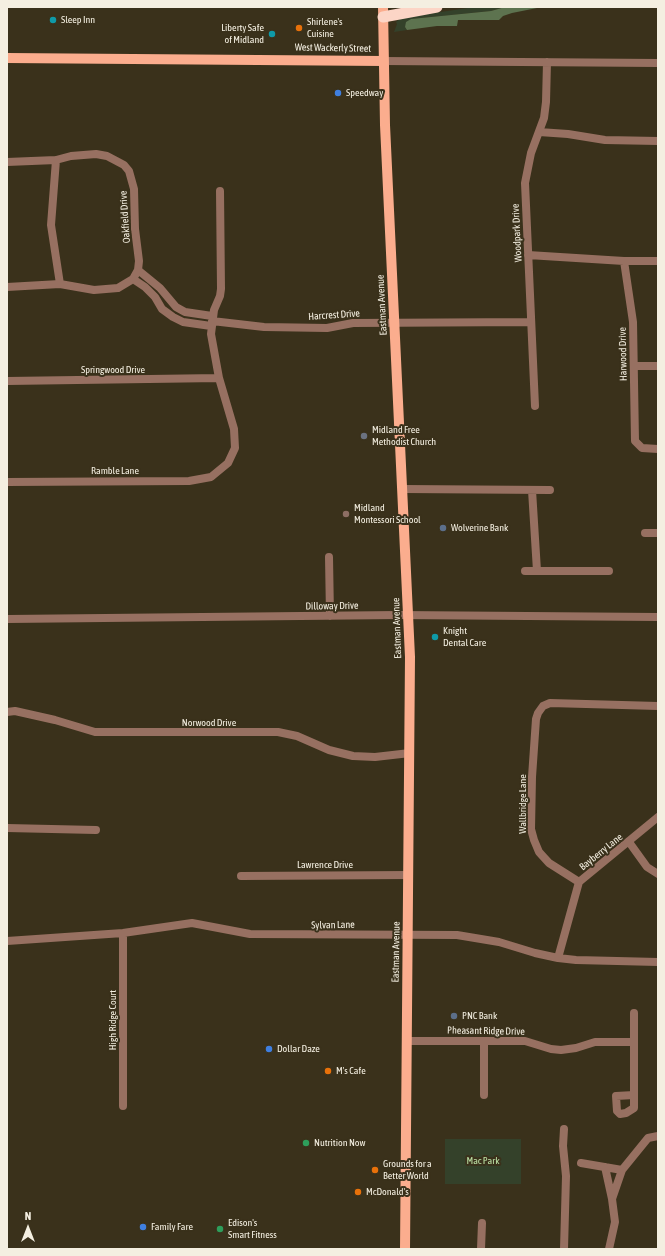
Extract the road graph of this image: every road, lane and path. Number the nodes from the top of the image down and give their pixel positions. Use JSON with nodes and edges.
{"nodes":[{"id":1,"x":437,"y":7,"type":"edge"},
{"id":2,"x":383,"y":12,"type":"edge"},
{"id":3,"x":7,"y":58,"type":"edge"},
{"id":4,"x":383,"y":60,"type":"junction"},
{"id":5,"x":547,"y":62,"type":"junction"},
{"id":6,"x":658,"y":63,"type":"edge"},
{"id":7,"x":540,"y":132,"type":"junction"},
{"id":8,"x":658,"y":141,"type":"edge"},
{"id":9,"x":56,"y":160,"type":"junction"},
{"id":10,"x":7,"y":162,"type":"edge"},
{"id":11,"x":220,"y":191,"type":"dead end"},
{"id":12,"x":528,"y":255,"type":"junction"},
{"id":13,"x":624,"y":261,"type":"junction"},
{"id":14,"x":658,"y":261,"type":"edge"},
{"id":15,"x":138,"y":270,"type":"junction"},
{"id":16,"x":134,"y":279,"type":"junction"},
{"id":17,"x":60,"y":284,"type":"junction"},
{"id":18,"x":7,"y":287,"type":"edge"},
{"id":19,"x":212,"y":321,"type":"junction"},
{"id":20,"x":531,"y":322,"type":"junction"},
{"id":21,"x":395,"y":323,"type":"junction"},
{"id":22,"x":634,"y":366,"type":"junction"},
{"id":23,"x":658,"y":366,"type":"edge"},
{"id":24,"x":219,"y":378,"type":"junction"},
{"id":25,"x":7,"y":380,"type":"edge"},
{"id":26,"x":535,"y":406,"type":"dead end"},
{"id":27,"x":658,"y":449,"type":"edge"},
{"id":28,"x":7,"y":482,"type":"edge"},
{"id":29,"x":403,"y":489,"type":"junction"},
{"id":30,"x":532,"y":490,"type":"junction"},
{"id":31,"x":550,"y":490,"type":"dead end"},
{"id":32,"x":645,"y":533,"type":"dead end"},
{"id":33,"x":658,"y":533,"type":"edge"},
{"id":34,"x":329,"y":557,"type":"dead end"},
{"id":35,"x":525,"y":571,"type":"dead end"},
{"id":36,"x":537,"y":571,"type":"junction"},
{"id":37,"x":609,"y":571,"type":"dead end"},
{"id":38,"x":409,"y":615,"type":"junction"},
{"id":39,"x":330,"y":616,"type":"junction"},
{"id":40,"x":658,"y":617,"type":"edge"},
{"id":41,"x":7,"y":619,"type":"edge"},
{"id":42,"x":658,"y":706,"type":"edge"},
{"id":43,"x":7,"y":712,"type":"edge"},
{"id":44,"x":410,"y":753,"type":"junction"},
{"id":45,"x":658,"y":818,"type":"edge"},
{"id":46,"x":7,"y":828,"type":"edge"},
{"id":47,"x":96,"y":830,"type":"dead end"},
{"id":48,"x":629,"y":842,"type":"junction"},
{"id":49,"x":658,"y":874,"type":"edge"},
{"id":50,"x":409,"y":875,"type":"junction"},
{"id":51,"x":241,"y":876,"type":"dead end"},
{"id":52,"x":580,"y":882,"type":"junction"},
{"id":53,"x":123,"y":933,"type":"junction"},
{"id":54,"x":408,"y":935,"type":"junction"},
{"id":55,"x":7,"y":941,"type":"edge"},
{"id":56,"x":558,"y":958,"type":"junction"},
{"id":57,"x":658,"y":962,"type":"edge"},
{"id":58,"x":634,"y":1013,"type":"dead end"},
{"id":59,"x":407,"y":1041,"type":"junction"},
{"id":60,"x":484,"y":1041,"type":"junction"},
{"id":61,"x":634,"y":1042,"type":"junction"},
{"id":62,"x":484,"y":1094,"type":"dead end"},
{"id":63,"x":634,"y":1095,"type":"dead end"},
{"id":64,"x":123,"y":1106,"type":"dead end"},
{"id":65,"x":564,"y":1129,"type":"dead end"},
{"id":66,"x":658,"y":1136,"type":"edge"},
{"id":67,"x":581,"y":1163,"type":"dead end"},
{"id":68,"x":605,"y":1167,"type":"junction"},
{"id":69,"x":622,"y":1170,"type":"junction"},
{"id":70,"x":612,"y":1199,"type":"junction"},
{"id":71,"x":482,"y":1223,"type":"dead end"},
{"id":72,"x":405,"y":1249,"type":"edge"},
{"id":73,"x":482,"y":1249,"type":"edge"},
{"id":74,"x":564,"y":1249,"type":"edge"},
{"id":75,"x":609,"y":1249,"type":"edge"}],
"edges":[{"from":1,"to":2,"type":"highway"},
{"from":2,"to":4,"type":"main road","name":"Eastman Avenue"},
{"from":3,"to":4,"type":"main road","name":"West Wackerly Street"},
{"from":4,"to":5,"type":"street","name":"West Wackerly Street"},
{"from":4,"to":21,"type":"main road","name":"Eastman Avenue"},
{"from":5,"to":6,"type":"street","name":"West Wackerly Street"},
{"from":5,"to":7,"type":"street","name":"Woodpark Drive"},
{"from":7,"to":8,"type":"street"},
{"from":7,"to":12,"type":"street","name":"Woodpark Drive"},
{"from":9,"to":10,"type":"street","name":"Oakfield Drive"},
{"from":9,"to":15,"type":"street","name":"Oakfield Drive"},
{"from":9,"to":17,"type":"street"},
{"from":11,"to":19,"type":"street"},
{"from":12,"to":13,"type":"street"},
{"from":12,"to":20,"type":"street","name":"Woodpark Drive"},
{"from":13,"to":14,"type":"street"},
{"from":13,"to":22,"type":"street","name":"Harwood Drive"},
{"from":15,"to":16,"type":"street","name":"Oakfield Drive"},
{"from":15,"to":19,"type":"street"},
{"from":16,"to":17,"type":"street"},
{"from":16,"to":19,"type":"street"},
{"from":17,"to":18,"type":"street"},
{"from":19,"to":21,"type":"street","name":"Harcrest Drive"},
{"from":19,"to":24,"type":"street"},
{"from":20,"to":21,"type":"street","name":"Harcrest Drive"},
{"from":20,"to":26,"type":"street","name":"Woodpark Drive"},
{"from":21,"to":29,"type":"main road","name":"Eastman Avenue"},
{"from":22,"to":23,"type":"street"},
{"from":22,"to":27,"type":"street","name":"Harwood Drive"},
{"from":24,"to":25,"type":"street","name":"Springwood Drive"},
{"from":24,"to":28,"type":"street","name":"Ramble Lane"},
{"from":29,"to":30,"type":"street"},
{"from":29,"to":38,"type":"main road","name":"Eastman Avenue"},
{"from":30,"to":31,"type":"street"},
{"from":30,"to":36,"type":"street"},
{"from":32,"to":33,"type":"street"},
{"from":34,"to":39,"type":"street"},
{"from":35,"to":36,"type":"street"},
{"from":36,"to":37,"type":"street"},
{"from":38,"to":39,"type":"street","name":"Dilloway Drive"},
{"from":38,"to":40,"type":"street","name":"Dilloway Drive"},
{"from":38,"to":44,"type":"main road","name":"Eastman Avenue"},
{"from":39,"to":41,"type":"street","name":"Dilloway Drive"},
{"from":42,"to":52,"type":"street","name":"Wallbridge Lane"},
{"from":43,"to":44,"type":"street","name":"Norwood Drive"},
{"from":44,"to":50,"type":"main road","name":"Eastman Avenue"},
{"from":45,"to":48,"type":"street","name":"Bayberry Lane"},
{"from":46,"to":47,"type":"street"},
{"from":48,"to":49,"type":"street"},
{"from":48,"to":52,"type":"street","name":"Bayberry Lane"},
{"from":50,"to":51,"type":"street","name":"Lawrence Drive"},
{"from":50,"to":54,"type":"main road","name":"Eastman Avenue"},
{"from":52,"to":56,"type":"street","name":"Bayberry Lane"},
{"from":53,"to":54,"type":"street","name":"Sylvan Lane"},
{"from":53,"to":55,"type":"street","name":"Sylvan Lane"},
{"from":53,"to":64,"type":"street","name":"High Ridge Court"},
{"from":54,"to":56,"type":"street","name":"Sylvan Lane"},
{"from":54,"to":59,"type":"main road","name":"Eastman Avenue"},
{"from":56,"to":57,"type":"street","name":"Sylvan Lane"},
{"from":58,"to":61,"type":"street"},
{"from":59,"to":60,"type":"street","name":"Pheasant Ridge Drive"},
{"from":59,"to":72,"type":"main road","name":"Eastman Avenue"},
{"from":60,"to":61,"type":"street","name":"Pheasant Ridge Drive"},
{"from":60,"to":62,"type":"street"},
{"from":61,"to":63,"type":"street"},
{"from":65,"to":74,"type":"street"},
{"from":66,"to":69,"type":"street"},
{"from":67,"to":68,"type":"street"},
{"from":68,"to":69,"type":"street"},
{"from":68,"to":70,"type":"street"},
{"from":69,"to":70,"type":"street"},
{"from":70,"to":75,"type":"street"},
{"from":71,"to":73,"type":"street"}]}
